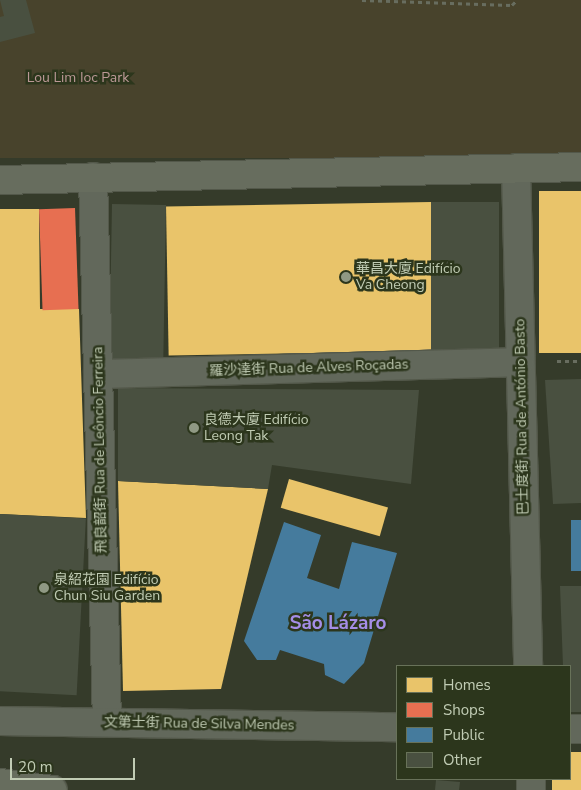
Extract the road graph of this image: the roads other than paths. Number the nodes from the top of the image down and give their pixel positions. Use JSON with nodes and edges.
{"nodes":[{"id":1,"x":581,"y":167,"type":"edge"},
{"id":2,"x":516,"y":168,"type":"junction"},
{"id":3,"x":93,"y":178,"type":"junction"},
{"id":4,"x":0,"y":180,"type":"edge"},
{"id":5,"x":520,"y":362,"type":"junction"},
{"id":6,"x":98,"y":374,"type":"junction"},
{"id":7,"x":528,"y":665,"type":"edge"},
{"id":8,"x":0,"y":721,"type":"edge"},
{"id":9,"x":107,"y":722,"type":"junction"},
{"id":10,"x":396,"y":727,"type":"edge"},
{"id":11,"x":0,"y":783,"type":"edge"},
{"id":12,"x":53,"y":790,"type":"edge"}],
"edges":[{"from":1,"to":2,"type":"main road"},
{"from":2,"to":3,"type":"main road"},
{"from":2,"to":5,"type":"street","name":"巴士度街 Rua de António Basto"},
{"from":3,"to":4,"type":"main road"},
{"from":3,"to":6,"type":"street","name":"飛良韶街 Rua de Leôncio Ferreira"},
{"from":5,"to":6,"type":"street","name":"羅沙達街 Rua de Alves Roçadas"},
{"from":5,"to":7,"type":"street","name":"巴士度街 Rua de António Basto"},
{"from":6,"to":9,"type":"street","name":"飛良韶街 Rua de Leôncio Ferreira"},
{"from":8,"to":9,"type":"street","name":"文第士街 Rua de Silva Mendes"},
{"from":9,"to":10,"type":"street","name":"文第士街 Rua de Silva Mendes"},
{"from":11,"to":12,"type":"main road"}]}
